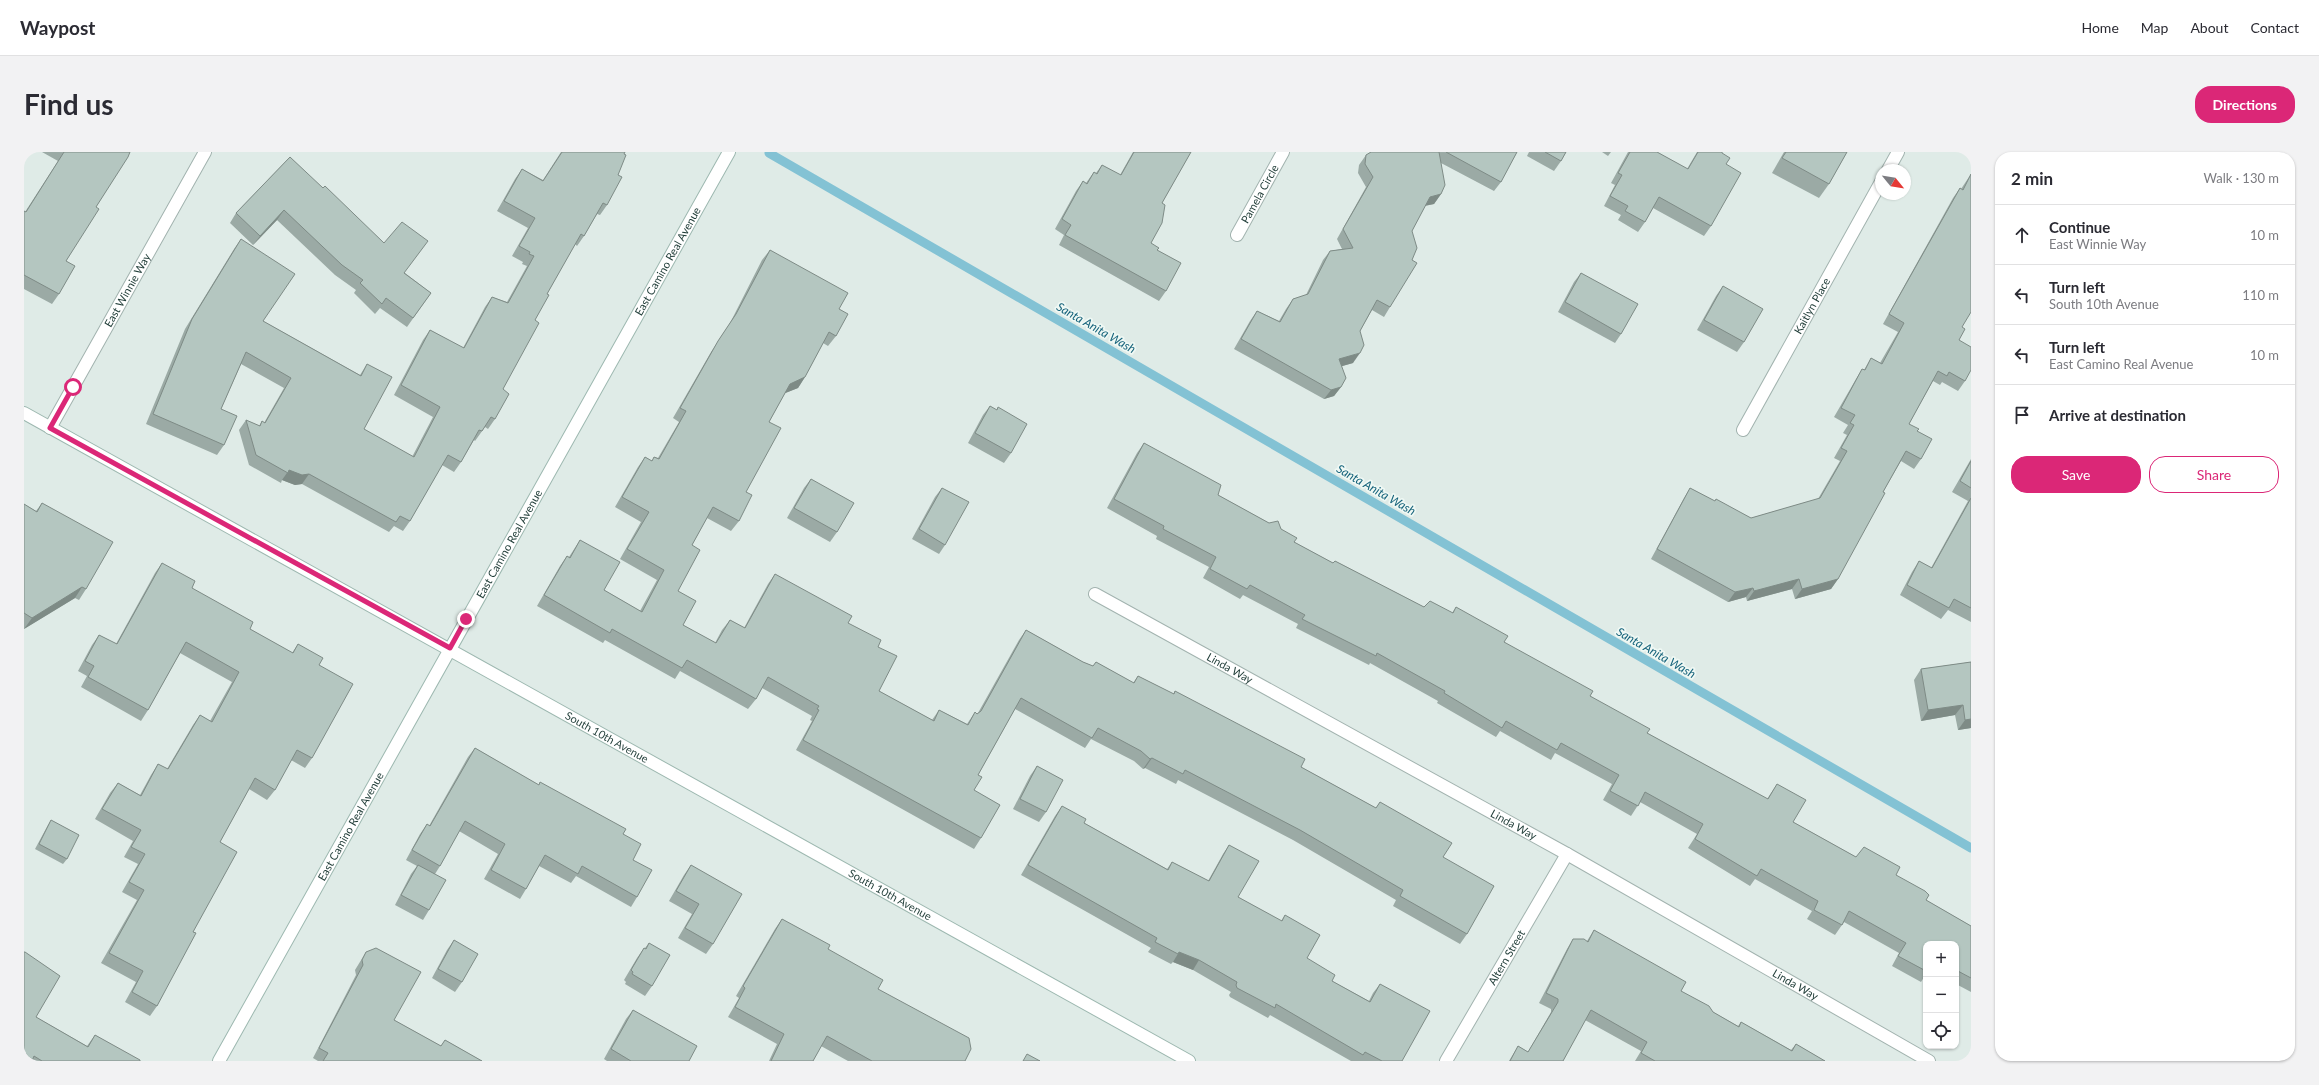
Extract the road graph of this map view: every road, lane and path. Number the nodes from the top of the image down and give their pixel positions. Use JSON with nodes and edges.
{"nodes":[{"id":1,"x":205,"y":152,"type":"edge"},
{"id":2,"x":729,"y":152,"type":"edge"},
{"id":3,"x":1283,"y":152,"type":"edge"},
{"id":4,"x":1898,"y":152,"type":"edge"},
{"id":5,"x":1891,"y":164,"type":"edge"},
{"id":6,"x":1875,"y":193,"type":"edge"},
{"id":7,"x":1237,"y":235,"type":"dead end"},
{"id":8,"x":24,"y":413,"type":"edge"},
{"id":9,"x":50,"y":428,"type":"junction"},
{"id":10,"x":1743,"y":430,"type":"dead end"},
{"id":11,"x":1095,"y":594,"type":"dead end"},
{"id":12,"x":450,"y":648,"type":"junction"},
{"id":13,"x":1567,"y":854,"type":"junction"},
{"id":14,"x":219,"y":1061,"type":"edge"},
{"id":15,"x":1190,"y":1061,"type":"edge"},
{"id":16,"x":1446,"y":1061,"type":"edge"},
{"id":17,"x":1929,"y":1061,"type":"edge"}],
"edges":[{"from":1,"to":9,"type":"street","name":"East Winnie Way"},
{"from":2,"to":12,"type":"street","name":"East Camino Real Avenue"},
{"from":3,"to":7,"type":"street","name":"Pamela Circle"},
{"from":4,"to":5,"type":"street"},
{"from":6,"to":10,"type":"street","name":"Kaitlyn Place"},
{"from":8,"to":9,"type":"street","name":"South 10th Avenue"},
{"from":9,"to":12,"type":"street","name":"South 10th Avenue"},
{"from":11,"to":13,"type":"street","name":"Linda Way"},
{"from":12,"to":14,"type":"street","name":"East Camino Real Avenue"},
{"from":12,"to":15,"type":"street","name":"South 10th Avenue"},
{"from":13,"to":16,"type":"street","name":"Altern Street"},
{"from":13,"to":17,"type":"street","name":"Linda Way"}]}
